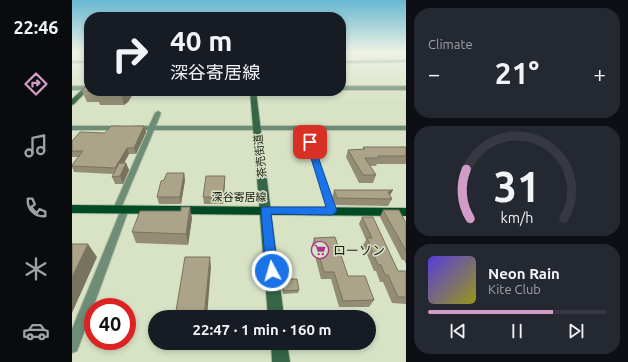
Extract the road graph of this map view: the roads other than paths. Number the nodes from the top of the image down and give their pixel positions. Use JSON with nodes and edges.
{"nodes":[{"id":1,"x":84,"y":87,"type":"edge"},
{"id":2,"x":72,"y":88,"type":"edge"},
{"id":3,"x":346,"y":88,"type":"edge"},
{"id":4,"x":406,"y":88,"type":"edge"},
{"id":5,"x":84,"y":91,"type":"edge"},
{"id":6,"x":254,"y":96,"type":"edge"},
{"id":7,"x":72,"y":103,"type":"edge"},
{"id":8,"x":158,"y":113,"type":"dead end"},
{"id":9,"x":72,"y":128,"type":"edge"},
{"id":10,"x":123,"y":128,"type":"edge"},
{"id":11,"x":130,"y":128,"type":"edge"},
{"id":12,"x":152,"y":128,"type":"junction"},
{"id":13,"x":257,"y":128,"type":"junction"},
{"id":14,"x":305,"y":128,"type":"junction"},
{"id":15,"x":405,"y":130,"type":"edge"},
{"id":16,"x":72,"y":209,"type":"edge"},
{"id":17,"x":121,"y":209,"type":"junction"},
{"id":18,"x":266,"y":210,"type":"junction"},
{"id":19,"x":332,"y":211,"type":"junction"},
{"id":20,"x":402,"y":212,"type":"edge"},
{"id":21,"x":406,"y":224,"type":"edge"},
{"id":22,"x":275,"y":310,"type":"edge"},
{"id":23,"x":72,"y":346,"type":"edge"},
{"id":24,"x":280,"y":350,"type":"edge"},
{"id":25,"x":281,"y":362,"type":"edge"}],
"edges":[{"from":1,"to":2,"type":"street"},
{"from":3,"to":4,"type":"street"},
{"from":5,"to":7,"type":"street"},
{"from":6,"to":13,"type":"street","name":"茶売街道"},
{"from":8,"to":12,"type":"street"},
{"from":9,"to":10,"type":"street"},
{"from":11,"to":12,"type":"street"},
{"from":12,"to":13,"type":"street"},
{"from":12,"to":17,"type":"street"},
{"from":13,"to":14,"type":"street"},
{"from":13,"to":18,"type":"street","name":"茶売街道"},
{"from":14,"to":15,"type":"street"},
{"from":14,"to":19,"type":"lane"},
{"from":16,"to":17,"type":"main road","name":"深谷寄居線"},
{"from":17,"to":18,"type":"main road","name":"深谷寄居線"},
{"from":17,"to":23,"type":"street"},
{"from":18,"to":19,"type":"main road","name":"深谷寄居線"},
{"from":18,"to":22,"type":"street","name":"茶売街道"},
{"from":19,"to":20,"type":"main road","name":"深谷寄居線"},
{"from":20,"to":21,"type":"street"},
{"from":24,"to":25,"type":"street"}]}
